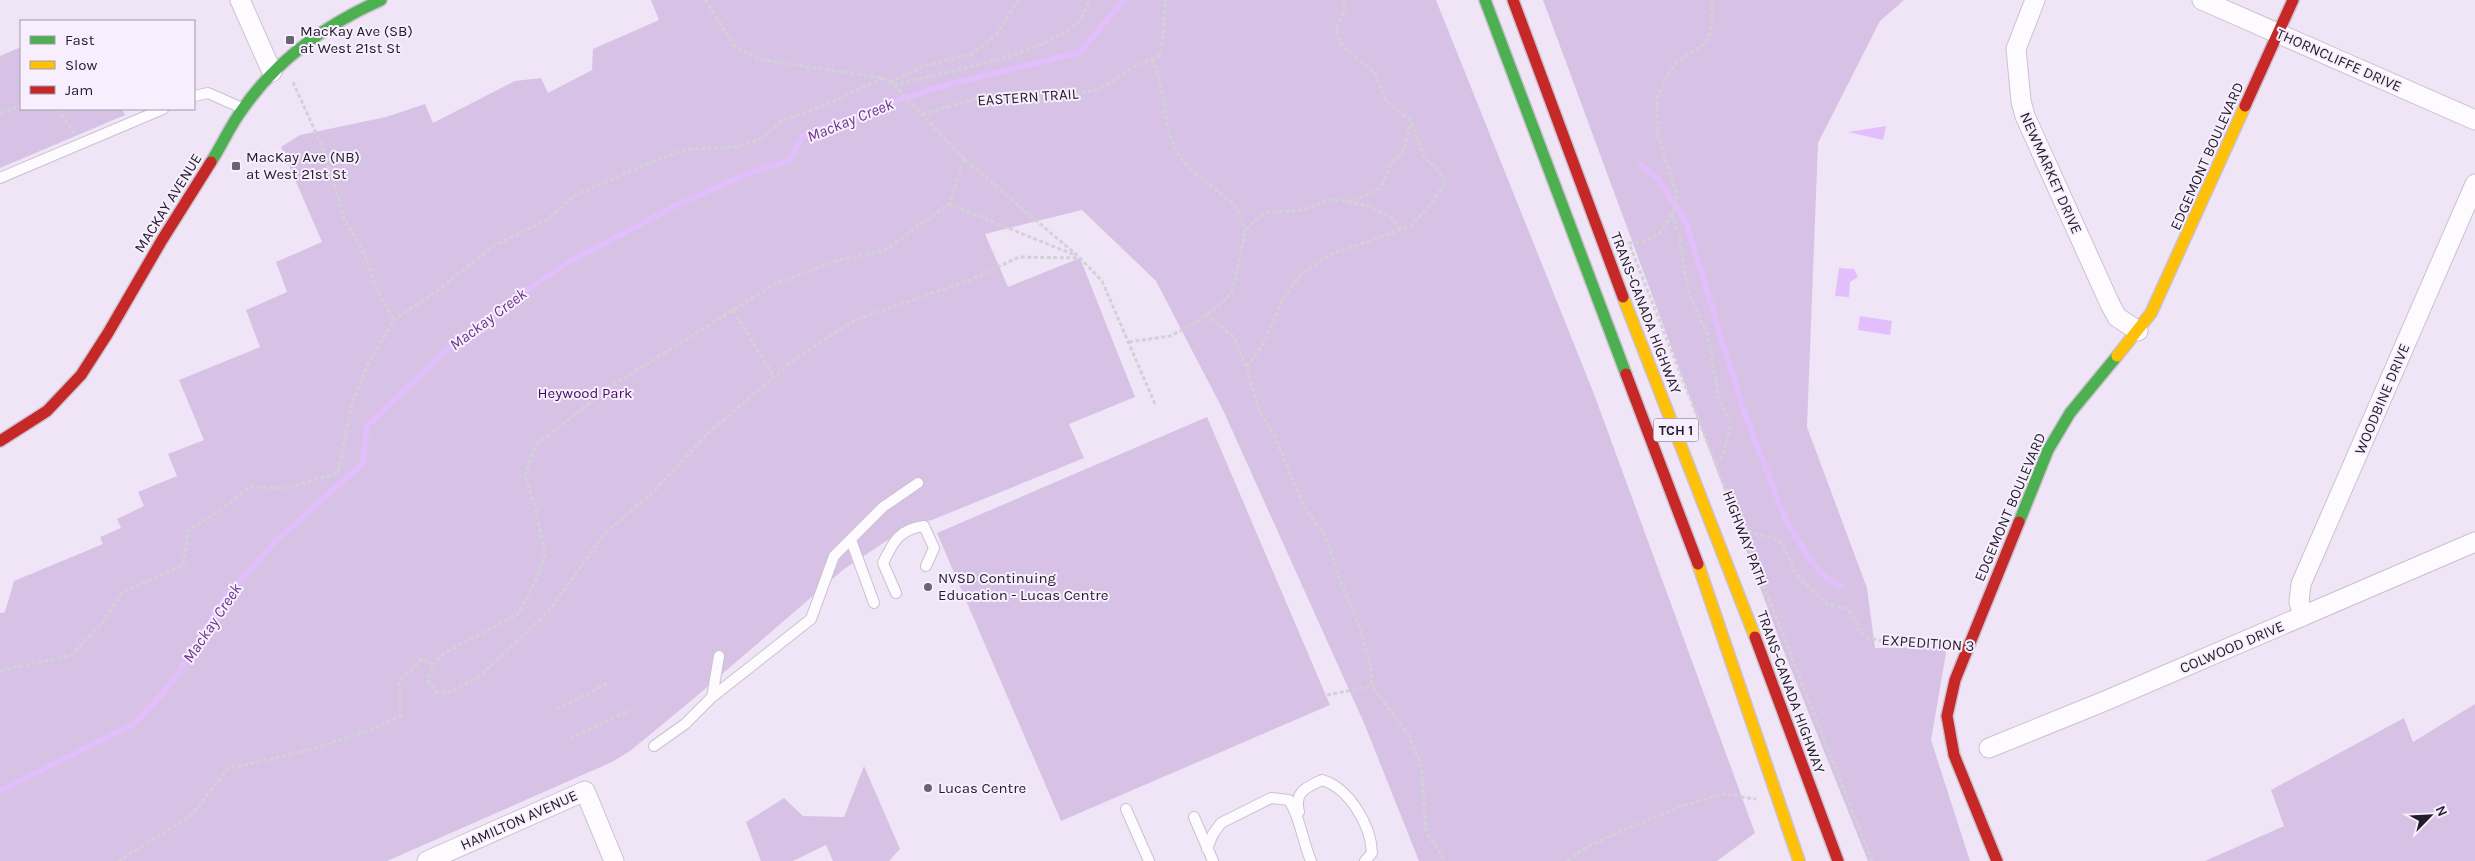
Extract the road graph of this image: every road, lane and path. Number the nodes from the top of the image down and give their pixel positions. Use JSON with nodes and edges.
{"nodes":[{"id":1,"x":240,"y":0,"type":"edge"},
{"id":2,"x":381,"y":0,"type":"edge"},
{"id":3,"x":705,"y":0,"type":"edge"},
{"id":4,"x":1018,"y":0,"type":"edge"},
{"id":5,"x":1090,"y":0,"type":"edge"},
{"id":6,"x":1166,"y":0,"type":"edge"},
{"id":7,"x":1344,"y":0,"type":"edge"},
{"id":8,"x":1486,"y":0,"type":"edge"},
{"id":9,"x":1513,"y":0,"type":"edge"},
{"id":10,"x":1712,"y":0,"type":"edge"},
{"id":11,"x":2035,"y":0,"type":"edge"},
{"id":12,"x":2202,"y":0,"type":"edge"},
{"id":13,"x":2293,"y":0,"type":"edge"},
{"id":14,"x":2278,"y":33,"type":"junction"},
{"id":15,"x":1152,"y":59,"type":"junction"},
{"id":16,"x":272,"y":72,"type":"junction"},
{"id":17,"x":883,"y":78,"type":"junction"},
{"id":18,"x":292,"y":79,"type":"dead end"},
{"id":19,"x":889,"y":82,"type":"junction"},
{"id":20,"x":894,"y":85,"type":"junction"},
{"id":21,"x":195,"y":96,"type":"edge"},
{"id":22,"x":20,"y":106,"type":"edge"},
{"id":23,"x":243,"y":109,"type":"junction"},
{"id":24,"x":58,"y":110,"type":"edge"},
{"id":25,"x":161,"y":110,"type":"edge"},
{"id":26,"x":0,"y":113,"type":"edge"},
{"id":27,"x":922,"y":114,"type":"junction"},
{"id":28,"x":1411,"y":120,"type":"junction"},
{"id":29,"x":2475,"y":120,"type":"edge"},
{"id":30,"x":81,"y":143,"type":"junction"},
{"id":31,"x":964,"y":159,"type":"junction"},
{"id":32,"x":0,"y":178,"type":"edge"},
{"id":33,"x":2475,"y":184,"type":"edge"},
{"id":34,"x":1346,"y":202,"type":"junction"},
{"id":35,"x":949,"y":204,"type":"junction"},
{"id":36,"x":1673,"y":212,"type":"junction"},
{"id":37,"x":1401,"y":228,"type":"junction"},
{"id":38,"x":1245,"y":232,"type":"junction"},
{"id":39,"x":1080,"y":258,"type":"junction"},
{"id":40,"x":733,"y":310,"type":"junction"},
{"id":41,"x":1205,"y":314,"type":"junction"},
{"id":42,"x":394,"y":320,"type":"junction"},
{"id":43,"x":2138,"y":331,"type":"junction"},
{"id":44,"x":1129,"y":342,"type":"junction"},
{"id":45,"x":1246,"y":367,"type":"junction"},
{"id":46,"x":774,"y":377,"type":"junction"},
{"id":47,"x":1155,"y":404,"type":"dead end"},
{"id":48,"x":0,"y":442,"type":"edge"},
{"id":49,"x":1716,"y":462,"type":"junction"},
{"id":50,"x":918,"y":483,"type":"dead end"},
{"id":51,"x":1742,"y":529,"type":"junction"},
{"id":52,"x":850,"y":540,"type":"junction"},
{"id":53,"x":2475,"y":542,"type":"edge"},
{"id":54,"x":926,"y":566,"type":"dead end"},
{"id":55,"x":896,"y":593,"type":"dead end"},
{"id":56,"x":874,"y":603,"type":"dead end"},
{"id":57,"x":2303,"y":616,"type":"junction"},
{"id":58,"x":1968,"y":646,"type":"junction"},
{"id":59,"x":718,"y":656,"type":"dead end"},
{"id":60,"x":433,"y":664,"type":"junction"},
{"id":61,"x":0,"y":671,"type":"edge"},
{"id":62,"x":610,"y":682,"type":"dead end"},
{"id":63,"x":1372,"y":686,"type":"junction"},
{"id":64,"x":1327,"y":696,"type":"dead end"},
{"id":65,"x":712,"y":698,"type":"junction"},
{"id":66,"x":557,"y":709,"type":"dead end"},
{"id":67,"x":630,"y":710,"type":"dead end"},
{"id":68,"x":570,"y":739,"type":"dead end"},
{"id":69,"x":654,"y":746,"type":"dead end"},
{"id":70,"x":1989,"y":748,"type":"dead end"},
{"id":71,"x":1759,"y":800,"type":"dead end"},
{"id":72,"x":1126,"y":809,"type":"dead end"},
{"id":73,"x":1299,"y":816,"type":"junction"},
{"id":74,"x":1194,"y":818,"type":"dead end"},
{"id":75,"x":1208,"y":849,"type":"junction"},
{"id":76,"x":435,"y":859,"type":"edge"},
{"id":77,"x":118,"y":861,"type":"edge"},
{"id":78,"x":614,"y":861,"type":"edge"},
{"id":79,"x":1149,"y":861,"type":"edge"},
{"id":80,"x":1213,"y":861,"type":"edge"},
{"id":81,"x":1311,"y":861,"type":"edge"},
{"id":82,"x":1365,"y":861,"type":"edge"},
{"id":83,"x":1445,"y":861,"type":"edge"},
{"id":84,"x":1567,"y":861,"type":"edge"},
{"id":85,"x":1800,"y":861,"type":"edge"},
{"id":86,"x":1838,"y":861,"type":"edge"},
{"id":87,"x":1872,"y":861,"type":"edge"},
{"id":88,"x":1998,"y":861,"type":"edge"}],
"edges":[{"from":1,"to":16,"type":"street"},
{"from":2,"to":16,"type":"main road","name":"MACKAY AVENUE"},
{"from":3,"to":17,"type":"path"},
{"from":4,"to":19,"type":"path"},
{"from":5,"to":20,"type":"path"},
{"from":6,"to":15,"type":"path"},
{"from":7,"to":28,"type":"path"},
{"from":8,"to":85,"type":"main road","number":"TCH 1"},
{"from":9,"to":86,"type":"main road","name":"TRANS-CANADA HIGHWAY","number":"TCH 1"},
{"from":10,"to":36,"type":"path"},
{"from":11,"to":43,"type":"street","name":"NEWMARKET DRIVE"},
{"from":12,"to":14,"type":"street","name":"THORNCLIFFE DRIVE"},
{"from":13,"to":14,"type":"main road","name":"EDGEMONT BOULEVARD"},
{"from":14,"to":29,"type":"street","name":"THORNCLIFFE DRIVE"},
{"from":14,"to":43,"type":"main road","name":"EDGEMONT BOULEVARD"},
{"from":15,"to":27,"type":"path","name":"EASTERN TRAIL"},
{"from":15,"to":38,"type":"path"},
{"from":16,"to":23,"type":"main road","name":"MACKAY AVENUE"},
{"from":17,"to":19,"type":"path"},
{"from":17,"to":42,"type":"path"},
{"from":18,"to":42,"type":"path"},
{"from":19,"to":20,"type":"path"},
{"from":20,"to":27,"type":"path"},
{"from":21,"to":23,"type":"lane"},
{"from":22,"to":26,"type":"path"},
{"from":23,"to":48,"type":"main road","name":"MACKAY AVENUE"},
{"from":24,"to":30,"type":"path"},
{"from":25,"to":30,"type":"lane"},
{"from":27,"to":31,"type":"path"},
{"from":28,"to":34,"type":"path"},
{"from":28,"to":37,"type":"path"},
{"from":30,"to":32,"type":"lane"},
{"from":31,"to":35,"type":"path"},
{"from":31,"to":39,"type":"path"},
{"from":33,"to":57,"type":"street","name":"WOODBINE DRIVE"},
{"from":34,"to":37,"type":"path"},
{"from":34,"to":38,"type":"path"},
{"from":35,"to":39,"type":"path"},
{"from":35,"to":40,"type":"path"},
{"from":36,"to":49,"type":"path"},
{"from":36,"to":49,"type":"path","name":"HIGHWAY PATH"},
{"from":37,"to":45,"type":"path"},
{"from":38,"to":41,"type":"path"},
{"from":39,"to":44,"type":"path"},
{"from":39,"to":46,"type":"path"},
{"from":40,"to":46,"type":"path"},
{"from":40,"to":60,"type":"path"},
{"from":41,"to":44,"type":"path"},
{"from":41,"to":45,"type":"path"},
{"from":42,"to":61,"type":"path"},
{"from":43,"to":58,"type":"main road","name":"EDGEMONT BOULEVARD"},
{"from":44,"to":47,"type":"path"},
{"from":45,"to":63,"type":"path"},
{"from":46,"to":60,"type":"path"},
{"from":49,"to":51,"type":"path","name":"HIGHWAY PATH"},
{"from":50,"to":52,"type":"lane"},
{"from":51,"to":58,"type":"path","name":"EXPEDITION 3"},
{"from":51,"to":87,"type":"path","name":"HIGHWAY PATH"},
{"from":52,"to":56,"type":"lane"},
{"from":52,"to":65,"type":"lane"},
{"from":53,"to":57,"type":"street","name":"COLWOOD DRIVE"},
{"from":54,"to":55,"type":"lane"},
{"from":57,"to":70,"type":"street","name":"COLWOOD DRIVE"},
{"from":58,"to":88,"type":"main road","name":"EDGEMONT BOULEVARD"},
{"from":59,"to":65,"type":"lane"},
{"from":60,"to":77,"type":"path"},
{"from":62,"to":66,"type":"path"},
{"from":63,"to":64,"type":"path"},
{"from":63,"to":83,"type":"path"},
{"from":65,"to":69,"type":"lane"},
{"from":67,"to":68,"type":"path"},
{"from":71,"to":84,"type":"path"},
{"from":72,"to":79,"type":"lane"},
{"from":73,"to":75,"type":"lane"},
{"from":73,"to":81,"type":"lane"},
{"from":73,"to":82,"type":"lane"},
{"from":74,"to":75,"type":"lane"},
{"from":75,"to":80,"type":"lane"},
{"from":76,"to":78,"type":"street","name":"HAMILTON AVENUE"}]}
